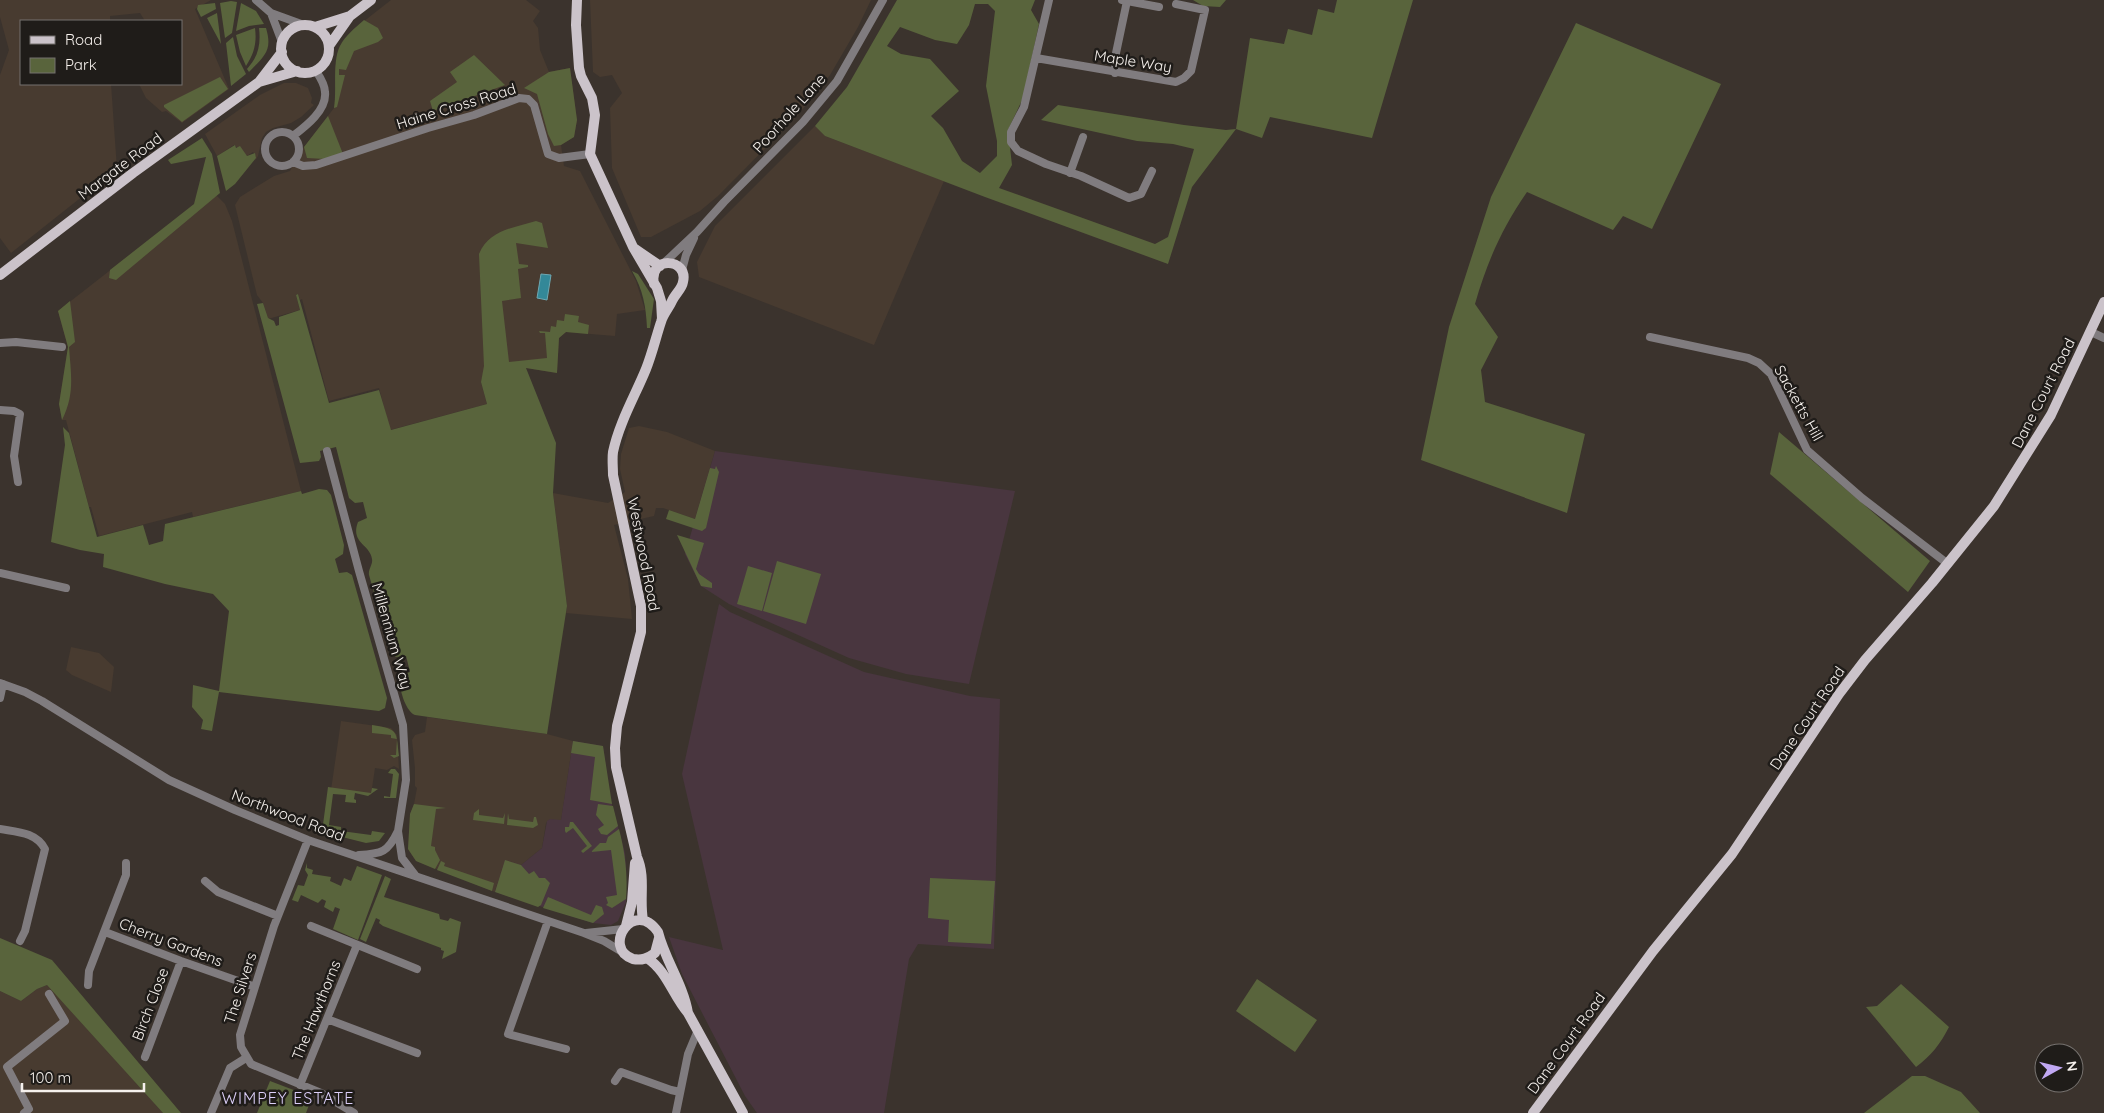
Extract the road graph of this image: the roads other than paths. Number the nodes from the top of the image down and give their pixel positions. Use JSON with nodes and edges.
{"nodes":[{"id":1,"x":256,"y":0,"type":"edge"},
{"id":2,"x":371,"y":0,"type":"edge"},
{"id":3,"x":577,"y":0,"type":"edge"},
{"id":4,"x":883,"y":0,"type":"edge"},
{"id":5,"x":1050,"y":0,"type":"edge"},
{"id":6,"x":1125,"y":1,"type":"edge"},
{"id":7,"x":1176,"y":4,"type":"dead end"},
{"id":8,"x":1159,"y":7,"type":"dead end"},
{"id":9,"x":271,"y":13,"type":"junction"},
{"id":10,"x":350,"y":16,"type":"junction"},
{"id":11,"x":304,"y":25,"type":"junction"},
{"id":12,"x":315,"y":27,"type":"junction"},
{"id":13,"x":329,"y":46,"type":"junction"},
{"id":14,"x":282,"y":47,"type":"junction"},
{"id":15,"x":1036,"y":58,"type":"junction"},
{"id":16,"x":316,"y":70,"type":"junction"},
{"id":17,"x":297,"y":71,"type":"junction"},
{"id":18,"x":1115,"y":73,"type":"junction"},
{"id":19,"x":259,"y":82,"type":"junction"},
{"id":20,"x":293,"y":136,"type":"junction"},
{"id":21,"x":1083,"y":137,"type":"dead end"},
{"id":22,"x":590,"y":154,"type":"junction"},
{"id":23,"x":293,"y":162,"type":"junction"},
{"id":24,"x":1152,"y":171,"type":"dead end"},
{"id":25,"x":1070,"y":173,"type":"junction"},
{"id":26,"x":698,"y":232,"type":"junction"},
{"id":27,"x":632,"y":247,"type":"junction"},
{"id":28,"x":662,"y":264,"type":"junction"},
{"id":29,"x":682,"y":270,"type":"junction"},
{"id":30,"x":0,"y":275,"type":"edge"},
{"id":31,"x":656,"y":286,"type":"junction"},
{"id":32,"x":675,"y":292,"type":"junction"},
{"id":33,"x":2104,"y":302,"type":"edge"},
{"id":34,"x":662,"y":320,"type":"junction"},
{"id":35,"x":2091,"y":332,"type":"junction"},
{"id":36,"x":1650,"y":338,"type":"dead end"},
{"id":37,"x":2104,"y":338,"type":"edge"},
{"id":38,"x":0,"y":343,"type":"edge"},
{"id":39,"x":62,"y":347,"type":"dead end"},
{"id":40,"x":0,"y":410,"type":"edge"},
{"id":41,"x":327,"y":451,"type":"dead end"},
{"id":42,"x":18,"y":482,"type":"dead end"},
{"id":43,"x":1948,"y":564,"type":"junction"},
{"id":44,"x":0,"y":573,"type":"edge"},
{"id":45,"x":66,"y":588,"type":"dead end"},
{"id":46,"x":2,"y":684,"type":"edge"},
{"id":47,"x":0,"y":698,"type":"edge"},
{"id":48,"x":0,"y":829,"type":"edge"},
{"id":49,"x":398,"y":831,"type":"junction"},
{"id":50,"x":308,"y":840,"type":"junction"},
{"id":51,"x":354,"y":855,"type":"junction"},
{"id":52,"x":637,"y":857,"type":"junction"},
{"id":53,"x":126,"y":863,"type":"dead end"},
{"id":54,"x":415,"y":875,"type":"junction"},
{"id":55,"x":205,"y":881,"type":"dead end"},
{"id":56,"x":278,"y":916,"type":"junction"},
{"id":57,"x":643,"y":920,"type":"junction"},
{"id":58,"x":548,"y":921,"type":"junction"},
{"id":59,"x":311,"y":926,"type":"dead end"},
{"id":60,"x":624,"y":927,"type":"junction"},
{"id":61,"x":105,"y":932,"type":"junction"},
{"id":62,"x":584,"y":933,"type":"junction"},
{"id":63,"x":659,"y":938,"type":"junction"},
{"id":64,"x":20,"y":941,"type":"dead end"},
{"id":65,"x":357,"y":945,"type":"junction"},
{"id":66,"x":625,"y":953,"type":"junction"},
{"id":67,"x":647,"y":958,"type":"junction"},
{"id":68,"x":181,"y":962,"type":"junction"},
{"id":69,"x":417,"y":969,"type":"dead end"},
{"id":70,"x":88,"y":985,"type":"dead end"},
{"id":71,"x":255,"y":987,"type":"junction"},
{"id":72,"x":48,"y":994,"type":"dead end"},
{"id":73,"x":688,"y":1013,"type":"junction"},
{"id":74,"x":327,"y":1019,"type":"junction"},
{"id":75,"x":698,"y":1030,"type":"junction"},
{"id":76,"x":566,"y":1049,"type":"dead end"},
{"id":77,"x":417,"y":1053,"type":"dead end"},
{"id":78,"x":145,"y":1057,"type":"dead end"},
{"id":79,"x":246,"y":1058,"type":"junction"},
{"id":80,"x":615,"y":1081,"type":"dead end"},
{"id":81,"x":300,"y":1085,"type":"junction"},
{"id":82,"x":680,"y":1092,"type":"junction"},
{"id":83,"x":24,"y":1113,"type":"edge"},
{"id":84,"x":211,"y":1113,"type":"edge"},
{"id":85,"x":354,"y":1113,"type":"edge"},
{"id":86,"x":676,"y":1113,"type":"edge"},
{"id":87,"x":743,"y":1113,"type":"edge"},
{"id":88,"x":1533,"y":1113,"type":"edge"}],
"edges":[{"from":1,"to":9,"type":"street"},
{"from":2,"to":10,"type":"main road"},
{"from":3,"to":22,"type":"main road"},
{"from":4,"to":26,"type":"street","name":"Poorhole Lane"},
{"from":5,"to":15,"type":"street"},
{"from":6,"to":8,"type":"street"},
{"from":6,"to":18,"type":"street"},
{"from":7,"to":18,"type":"street","name":"Maple Way"},
{"from":9,"to":11,"type":"street"},
{"from":9,"to":14,"type":"street"},
{"from":10,"to":12,"type":"main road"},
{"from":10,"to":13,"type":"main road"},
{"from":11,"to":12,"type":"main road"},
{"from":11,"to":14,"type":"main road","name":"Margate Road"},
{"from":12,"to":13,"type":"main road"},
{"from":13,"to":16,"type":"main road"},
{"from":14,"to":17,"type":"main road"},
{"from":14,"to":19,"type":"main road","name":"Margate Road"},
{"from":15,"to":18,"type":"street","name":"Maple Way"},
{"from":15,"to":25,"type":"street"},
{"from":16,"to":17,"type":"main road","name":"Margate Road"},
{"from":16,"to":20,"type":"street"},
{"from":17,"to":19,"type":"main road","name":"Margate Road"},
{"from":19,"to":30,"type":"main road","name":"Margate Road"},
{"from":20,"to":23,"type":"street"},
{"from":20,"to":23,"type":"street"},
{"from":21,"to":25,"type":"street"},
{"from":22,"to":23,"type":"street","name":"Haine Cross Road"},
{"from":22,"to":27,"type":"main road","name":"Westwood Road"},
{"from":24,"to":25,"type":"street"},
{"from":26,"to":28,"type":"street","name":"Poorhole Lane"},
{"from":26,"to":29,"type":"street","name":"Poorhole Lane"},
{"from":27,"to":28,"type":"main road"},
{"from":27,"to":31,"type":"main road","name":"Westwood Road"},
{"from":28,"to":29,"type":"main road"},
{"from":28,"to":31,"type":"main road","name":"Westwood Road"},
{"from":29,"to":32,"type":"main road","name":"Westwood Road"},
{"from":31,"to":32,"type":"main road"},
{"from":31,"to":34,"type":"main road","name":"Westwood Road"},
{"from":32,"to":34,"type":"main road","name":"Westwood Road"},
{"from":33,"to":35,"type":"main road","name":"Dane Court Road"},
{"from":34,"to":52,"type":"main road","name":"Westwood Road"},
{"from":35,"to":37,"type":"street"},
{"from":35,"to":43,"type":"main road","name":"Dane Court Road"},
{"from":36,"to":43,"type":"street","name":"Sacketts Hill"},
{"from":38,"to":39,"type":"street"},
{"from":40,"to":42,"type":"street"},
{"from":41,"to":49,"type":"street","name":"Millennium Way"},
{"from":43,"to":88,"type":"main road","name":"Dane Court Road"},
{"from":44,"to":45,"type":"street"},
{"from":46,"to":47,"type":"street"},
{"from":46,"to":50,"type":"street","name":"Northwood Road"},
{"from":48,"to":64,"type":"street"},
{"from":49,"to":51,"type":"street","name":"Millennium Way"},
{"from":49,"to":54,"type":"street","name":"Millennium Way"},
{"from":50,"to":51,"type":"street","name":"Northwood Road"},
{"from":50,"to":56,"type":"street","name":"The Silvers"},
{"from":51,"to":54,"type":"street","name":"Northwood Road"},
{"from":52,"to":57,"type":"main road","name":"Westwood Road"},
{"from":52,"to":60,"type":"main road"},
{"from":53,"to":61,"type":"street","name":"Cherry Gardens"},
{"from":54,"to":58,"type":"street","name":"Northwood Road"},
{"from":55,"to":56,"type":"street"},
{"from":56,"to":71,"type":"street","name":"The Silvers"},
{"from":57,"to":60,"type":"main road"},
{"from":57,"to":63,"type":"main road"},
{"from":58,"to":62,"type":"street","name":"Northwood Road"},
{"from":58,"to":76,"type":"street"},
{"from":59,"to":65,"type":"street","name":"The Hawthorns"},
{"from":60,"to":62,"type":"street","name":"Northwood Road"},
{"from":60,"to":66,"type":"main road"},
{"from":61,"to":68,"type":"street","name":"Cherry Gardens"},
{"from":61,"to":70,"type":"street","name":"Cherry Gardens"},
{"from":62,"to":66,"type":"street","name":"Northwood Road"},
{"from":63,"to":67,"type":"main road"},
{"from":63,"to":73,"type":"main road"},
{"from":65,"to":69,"type":"street","name":"The Hawthorns"},
{"from":65,"to":74,"type":"street","name":"The Hawthorns"},
{"from":66,"to":67,"type":"main road"},
{"from":67,"to":73,"type":"main road"},
{"from":68,"to":71,"type":"street","name":"Cherry Gardens"},
{"from":68,"to":78,"type":"street","name":"Birch Close"},
{"from":71,"to":79,"type":"street","name":"The Silvers"},
{"from":72,"to":83,"type":"street"},
{"from":73,"to":75,"type":"main road"},
{"from":74,"to":77,"type":"street"},
{"from":74,"to":81,"type":"street","name":"The Hawthorns"},
{"from":75,"to":82,"type":"street"},
{"from":75,"to":87,"type":"main road"},
{"from":79,"to":81,"type":"street"},
{"from":79,"to":84,"type":"street"},
{"from":80,"to":82,"type":"street"},
{"from":81,"to":85,"type":"street"},
{"from":82,"to":86,"type":"street"}]}
